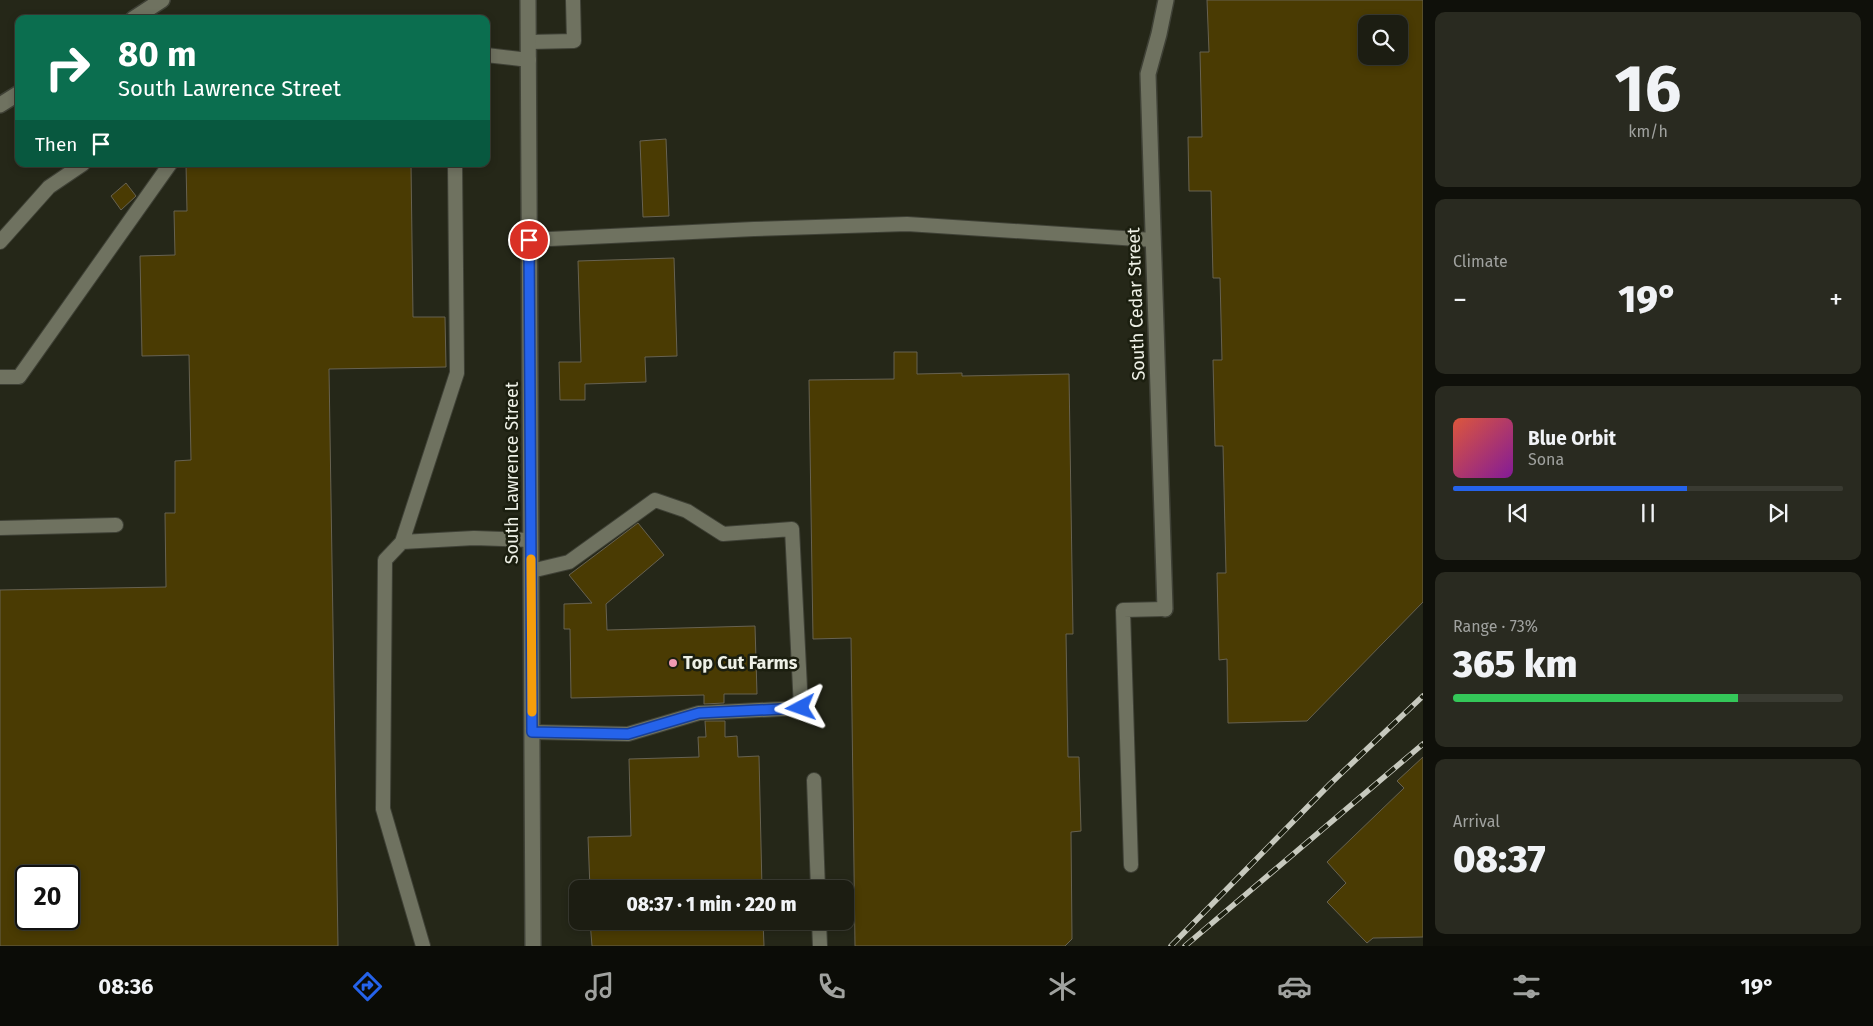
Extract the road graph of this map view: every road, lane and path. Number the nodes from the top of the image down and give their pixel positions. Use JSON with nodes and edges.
{"nodes":[{"id":1,"x":162,"y":0,"type":"edge"},
{"id":2,"x":528,"y":0,"type":"edge"},
{"id":3,"x":573,"y":0,"type":"edge"},
{"id":4,"x":1166,"y":0,"type":"edge"},
{"id":5,"x":139,"y":15,"type":"edge"},
{"id":6,"x":529,"y":42,"type":"junction"},
{"id":7,"x":490,"y":55,"type":"edge"},
{"id":8,"x":529,"y":60,"type":"junction"},
{"id":9,"x":15,"y":96,"type":"edge"},
{"id":10,"x":0,"y":105,"type":"edge"},
{"id":11,"x":79,"y":167,"type":"edge"},
{"id":12,"x":168,"y":167,"type":"edge"},
{"id":13,"x":455,"y":167,"type":"edge"},
{"id":14,"x":529,"y":240,"type":"junction"},
{"id":15,"x":1153,"y":240,"type":"junction"},
{"id":16,"x":0,"y":242,"type":"edge"},
{"id":17,"x":0,"y":377,"type":"edge"},
{"id":18,"x":116,"y":525,"type":"dead end"},
{"id":19,"x":0,"y":528,"type":"edge"},
{"id":20,"x":531,"y":540,"type":"junction"},
{"id":21,"x":402,"y":542,"type":"junction"},
{"id":22,"x":531,"y":571,"type":"junction"},
{"id":23,"x":1165,"y":609,"type":"joint"},
{"id":24,"x":532,"y":732,"type":"junction"},
{"id":25,"x":814,"y":780,"type":"dead end"},
{"id":26,"x":1131,"y":865,"type":"dead end"},
{"id":27,"x":818,"y":880,"type":"edge"},
{"id":28,"x":819,"y":930,"type":"edge"},
{"id":29,"x":423,"y":946,"type":"edge"},
{"id":30,"x":533,"y":946,"type":"edge"},
{"id":31,"x":820,"y":946,"type":"edge"}],
"edges":[{"from":1,"to":5,"type":"street"},
{"from":2,"to":6,"type":"street","name":"South Lawrence Street"},
{"from":3,"to":6,"type":"lane"},
{"from":4,"to":15,"type":"street","name":"South Cedar Street"},
{"from":6,"to":8,"type":"street","name":"South Lawrence Street"},
{"from":7,"to":8,"type":"lane"},
{"from":8,"to":14,"type":"street","name":"South Lawrence Street"},
{"from":9,"to":10,"type":"street"},
{"from":11,"to":16,"type":"lane"},
{"from":12,"to":17,"type":"lane"},
{"from":13,"to":21,"type":"lane"},
{"from":14,"to":15,"type":"lane"},
{"from":14,"to":20,"type":"street","name":"South Lawrence Street"},
{"from":15,"to":23,"type":"street","name":"South Cedar Street"},
{"from":18,"to":19,"type":"lane"},
{"from":20,"to":21,"type":"lane"},
{"from":20,"to":22,"type":"street","name":"South Lawrence Street"},
{"from":21,"to":29,"type":"lane"},
{"from":22,"to":24,"type":"street","name":"South Lawrence Street"},
{"from":22,"to":24,"type":"lane"},
{"from":23,"to":26,"type":"lane"},
{"from":24,"to":30,"type":"street","name":"South Lawrence Street"},
{"from":25,"to":27,"type":"lane"},
{"from":28,"to":31,"type":"lane"}]}
